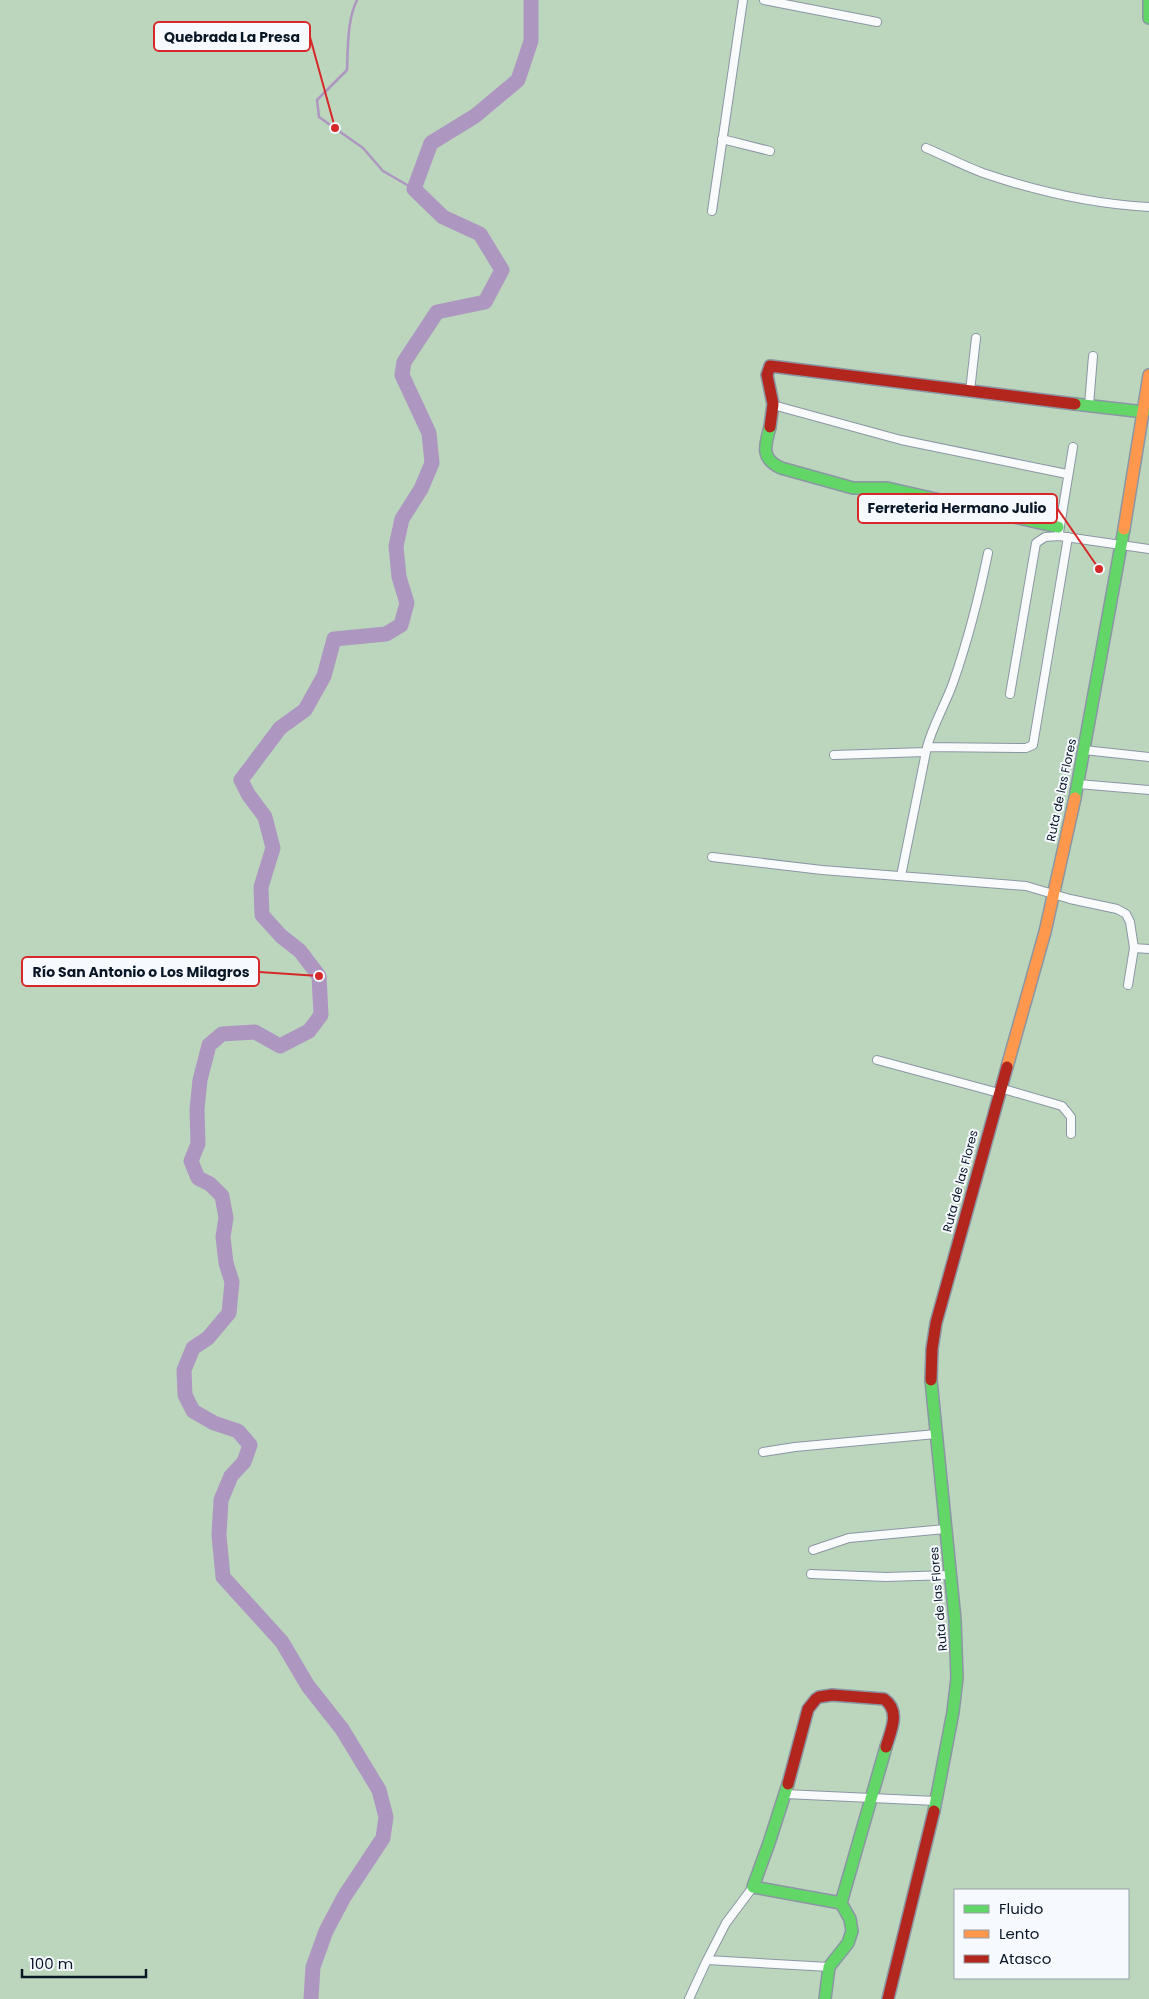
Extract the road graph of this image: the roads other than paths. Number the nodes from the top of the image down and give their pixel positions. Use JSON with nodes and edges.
{"nodes":[{"id":1,"x":744,"y":0,"type":"edge"},
{"id":2,"x":764,"y":0,"type":"edge"},
{"id":3,"x":1149,"y":0,"type":"edge"},
{"id":4,"x":1149,"y":18,"type":"edge"},
{"id":5,"x":877,"y":22,"type":"dead end"},
{"id":6,"x":722,"y":139,"type":"junction"},
{"id":7,"x":926,"y":148,"type":"dead end"},
{"id":8,"x":770,"y":151,"type":"dead end"},
{"id":9,"x":1149,"y":207,"type":"edge"},
{"id":10,"x":712,"y":211,"type":"dead end"},
{"id":11,"x":976,"y":338,"type":"dead end"},
{"id":12,"x":1094,"y":356,"type":"dead end"},
{"id":13,"x":1149,"y":375,"type":"edge"},
{"id":14,"x":970,"y":391,"type":"junction"},
{"id":15,"x":1147,"y":400,"type":"edge"},
{"id":16,"x":773,"y":405,"type":"junction"},
{"id":17,"x":1089,"y":405,"type":"junction"},
{"id":18,"x":1144,"y":412,"type":"junction"},
{"id":19,"x":1073,"y":447,"type":"dead end"},
{"id":20,"x":1067,"y":474,"type":"junction"},
{"id":21,"x":1059,"y":532,"type":"junction"},
{"id":22,"x":1068,"y":537,"type":"junction"},
{"id":23,"x":1121,"y":544,"type":"junction"},
{"id":24,"x":1149,"y":549,"type":"edge"},
{"id":25,"x":988,"y":553,"type":"dead end"},
{"id":26,"x":1010,"y":694,"type":"dead end"},
{"id":27,"x":926,"y":750,"type":"junction"},
{"id":28,"x":1084,"y":750,"type":"junction"},
{"id":29,"x":834,"y":755,"type":"dead end"},
{"id":30,"x":1149,"y":757,"type":"edge"},
{"id":31,"x":1078,"y":784,"type":"junction"},
{"id":32,"x":1149,"y":790,"type":"edge"},
{"id":33,"x":712,"y":857,"type":"dead end"},
{"id":34,"x":902,"y":876,"type":"junction"},
{"id":35,"x":1053,"y":894,"type":"junction"},
{"id":36,"x":1134,"y":948,"type":"junction"},
{"id":37,"x":1149,"y":949,"type":"edge"},
{"id":38,"x":1128,"y":984,"type":"dead end"},
{"id":39,"x":877,"y":1060,"type":"dead end"},
{"id":40,"x":1000,"y":1090,"type":"junction"},
{"id":41,"x":1072,"y":1134,"type":"dead end"},
{"id":42,"x":936,"y":1434,"type":"junction"},
{"id":43,"x":763,"y":1452,"type":"dead end"},
{"id":44,"x":945,"y":1529,"type":"junction"},
{"id":45,"x":813,"y":1550,"type":"dead end"},
{"id":46,"x":812,"y":1574,"type":"dead end"},
{"id":47,"x":950,"y":1575,"type":"junction"},
{"id":48,"x":785,"y":1794,"type":"junction"},
{"id":49,"x":870,"y":1797,"type":"junction"},
{"id":50,"x":936,"y":1801,"type":"junction"},
{"id":51,"x":753,"y":1887,"type":"junction"},
{"id":52,"x":841,"y":1904,"type":"junction"},
{"id":53,"x":707,"y":1960,"type":"junction"},
{"id":54,"x":829,"y":1967,"type":"junction"},
{"id":55,"x":689,"y":1999,"type":"edge"},
{"id":56,"x":826,"y":1999,"type":"edge"},
{"id":57,"x":888,"y":1999,"type":"edge"}],
"edges":[{"from":1,"to":6,"type":"street"},
{"from":2,"to":5,"type":"street"},
{"from":3,"to":4,"type":"main road"},
{"from":6,"to":8,"type":"street"},
{"from":6,"to":10,"type":"street"},
{"from":7,"to":9,"type":"street"},
{"from":11,"to":14,"type":"street"},
{"from":12,"to":17,"type":"street"},
{"from":13,"to":15,"type":"main road","name":"Ruta de las Flores"},
{"from":14,"to":16,"type":"main road"},
{"from":14,"to":17,"type":"main road"},
{"from":15,"to":18,"type":"main road","name":"Ruta de las Flores"},
{"from":16,"to":20,"type":"street"},
{"from":16,"to":21,"type":"main road"},
{"from":17,"to":18,"type":"main road"},
{"from":18,"to":23,"type":"main road","name":"Ruta de las Flores"},
{"from":19,"to":20,"type":"street"},
{"from":20,"to":21,"type":"street"},
{"from":21,"to":22,"type":"street"},
{"from":21,"to":26,"type":"street"},
{"from":22,"to":23,"type":"street"},
{"from":22,"to":27,"type":"street"},
{"from":23,"to":24,"type":"street"},
{"from":23,"to":28,"type":"main road","name":"Ruta de las Flores"},
{"from":25,"to":27,"type":"street"},
{"from":27,"to":29,"type":"street"},
{"from":27,"to":34,"type":"street"},
{"from":28,"to":30,"type":"street"},
{"from":28,"to":31,"type":"main road","name":"Ruta de las Flores"},
{"from":31,"to":32,"type":"street"},
{"from":31,"to":35,"type":"main road","name":"Ruta de las Flores"},
{"from":33,"to":34,"type":"street"},
{"from":34,"to":35,"type":"street"},
{"from":35,"to":36,"type":"street"},
{"from":35,"to":40,"type":"main road","name":"Ruta de las Flores"},
{"from":36,"to":37,"type":"street"},
{"from":36,"to":38,"type":"street"},
{"from":39,"to":40,"type":"street"},
{"from":40,"to":41,"type":"street"},
{"from":40,"to":42,"type":"main road","name":"Ruta de las Flores"},
{"from":42,"to":43,"type":"street"},
{"from":42,"to":44,"type":"main road","name":"Ruta de las Flores"},
{"from":44,"to":45,"type":"street"},
{"from":44,"to":47,"type":"main road","name":"Ruta de las Flores"},
{"from":46,"to":47,"type":"street"},
{"from":47,"to":50,"type":"main road","name":"Ruta de las Flores"},
{"from":48,"to":49,"type":"street"},
{"from":48,"to":49,"type":"main road"},
{"from":48,"to":51,"type":"main road"},
{"from":49,"to":50,"type":"street"},
{"from":49,"to":52,"type":"main road"},
{"from":50,"to":57,"type":"main road","name":"Ruta de las Flores"},
{"from":51,"to":52,"type":"main road"},
{"from":51,"to":53,"type":"street"},
{"from":52,"to":54,"type":"main road"},
{"from":53,"to":54,"type":"street"},
{"from":53,"to":55,"type":"street"},
{"from":54,"to":56,"type":"main road"}]}
